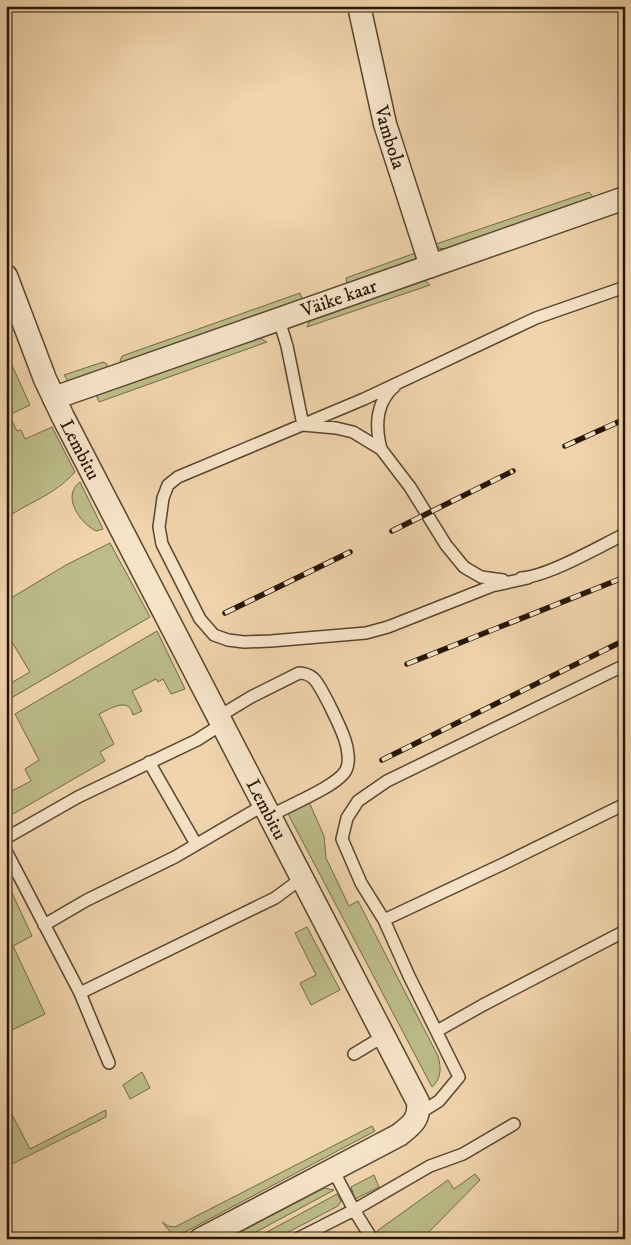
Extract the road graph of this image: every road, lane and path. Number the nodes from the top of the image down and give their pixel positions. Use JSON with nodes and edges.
{"nodes":[{"id":1,"x":359,"y":6,"type":"edge"},
{"id":2,"x":625,"y":198,"type":"edge"},
{"id":3,"x":431,"y":266,"type":"junction"},
{"id":4,"x":6,"y":276,"type":"edge"},
{"id":5,"x":625,"y":287,"type":"edge"},
{"id":6,"x":278,"y":320,"type":"junction"},
{"id":7,"x":400,"y":383,"type":"junction"},
{"id":8,"x":54,"y":398,"type":"junction"},
{"id":9,"x":302,"y":425,"type":"junction"},
{"id":10,"x":381,"y":449,"type":"junction"},
{"id":11,"x":625,"y":534,"type":"edge"},
{"id":12,"x":528,"y":578,"type":"junction"},
{"id":13,"x":625,"y":665,"type":"edge"},
{"id":14,"x":220,"y":721,"type":"junction"},
{"id":15,"x":149,"y":762,"type":"junction"},
{"id":16,"x":625,"y":804,"type":"edge"},
{"id":17,"x":267,"y":811,"type":"junction"},
{"id":18,"x":6,"y":838,"type":"edge"},
{"id":19,"x":196,"y":844,"type":"junction"},
{"id":20,"x":6,"y":851,"type":"edge"},
{"id":21,"x":302,"y":878,"type":"junction"},
{"id":22,"x":384,"y":920,"type":"junction"},
{"id":23,"x":44,"y":925,"type":"junction"},
{"id":24,"x":625,"y":931,"type":"edge"},
{"id":25,"x":80,"y":993,"type":"junction"},
{"id":26,"x":437,"y":1031,"type":"junction"},
{"id":27,"x":384,"y":1036,"type":"junction"},
{"id":28,"x":354,"y":1054,"type":"dead end"},
{"id":29,"x":109,"y":1063,"type":"dead end"},
{"id":30,"x":418,"y":1114,"type":"junction"},
{"id":31,"x":514,"y":1124,"type":"dead end"},
{"id":32,"x":333,"y":1170,"type":"junction"},
{"id":33,"x":354,"y":1210,"type":"junction"},
{"id":34,"x":201,"y":1239,"type":"edge"},
{"id":35,"x":297,"y":1239,"type":"edge"},
{"id":36,"x":372,"y":1239,"type":"edge"}],
"edges":[{"from":1,"to":3,"type":"street","name":"Vambola"},
{"from":2,"to":3,"type":"street","name":"Väike kaar"},
{"from":3,"to":6,"type":"street","name":"Väike kaar"},
{"from":4,"to":8,"type":"street","name":"Lembitu"},
{"from":5,"to":7,"type":"lane"},
{"from":6,"to":8,"type":"street","name":"Väike kaar"},
{"from":6,"to":9,"type":"lane"},
{"from":7,"to":9,"type":"lane"},
{"from":7,"to":10,"type":"lane"},
{"from":8,"to":14,"type":"street","name":"Lembitu"},
{"from":9,"to":10,"type":"lane"},
{"from":9,"to":12,"type":"lane"},
{"from":10,"to":12,"type":"lane"},
{"from":11,"to":12,"type":"lane"},
{"from":13,"to":22,"type":"lane"},
{"from":14,"to":15,"type":"lane"},
{"from":14,"to":17,"type":"street","name":"Lembitu"},
{"from":14,"to":17,"type":"lane"},
{"from":15,"to":18,"type":"lane"},
{"from":15,"to":19,"type":"lane"},
{"from":16,"to":22,"type":"lane"},
{"from":17,"to":19,"type":"lane"},
{"from":17,"to":21,"type":"street","name":"Lembitu"},
{"from":19,"to":23,"type":"lane"},
{"from":20,"to":23,"type":"lane"},
{"from":21,"to":25,"type":"lane"},
{"from":21,"to":27,"type":"street","name":"Lembitu"},
{"from":22,"to":26,"type":"lane"},
{"from":23,"to":25,"type":"lane"},
{"from":24,"to":26,"type":"lane"},
{"from":25,"to":29,"type":"lane"},
{"from":26,"to":30,"type":"lane"},
{"from":27,"to":28,"type":"lane"},
{"from":27,"to":30,"type":"street","name":"Lembitu"},
{"from":30,"to":32,"type":"street"},
{"from":31,"to":33,"type":"lane"},
{"from":32,"to":33,"type":"lane"},
{"from":32,"to":34,"type":"street"},
{"from":33,"to":35,"type":"lane"},
{"from":33,"to":36,"type":"lane"}]}
